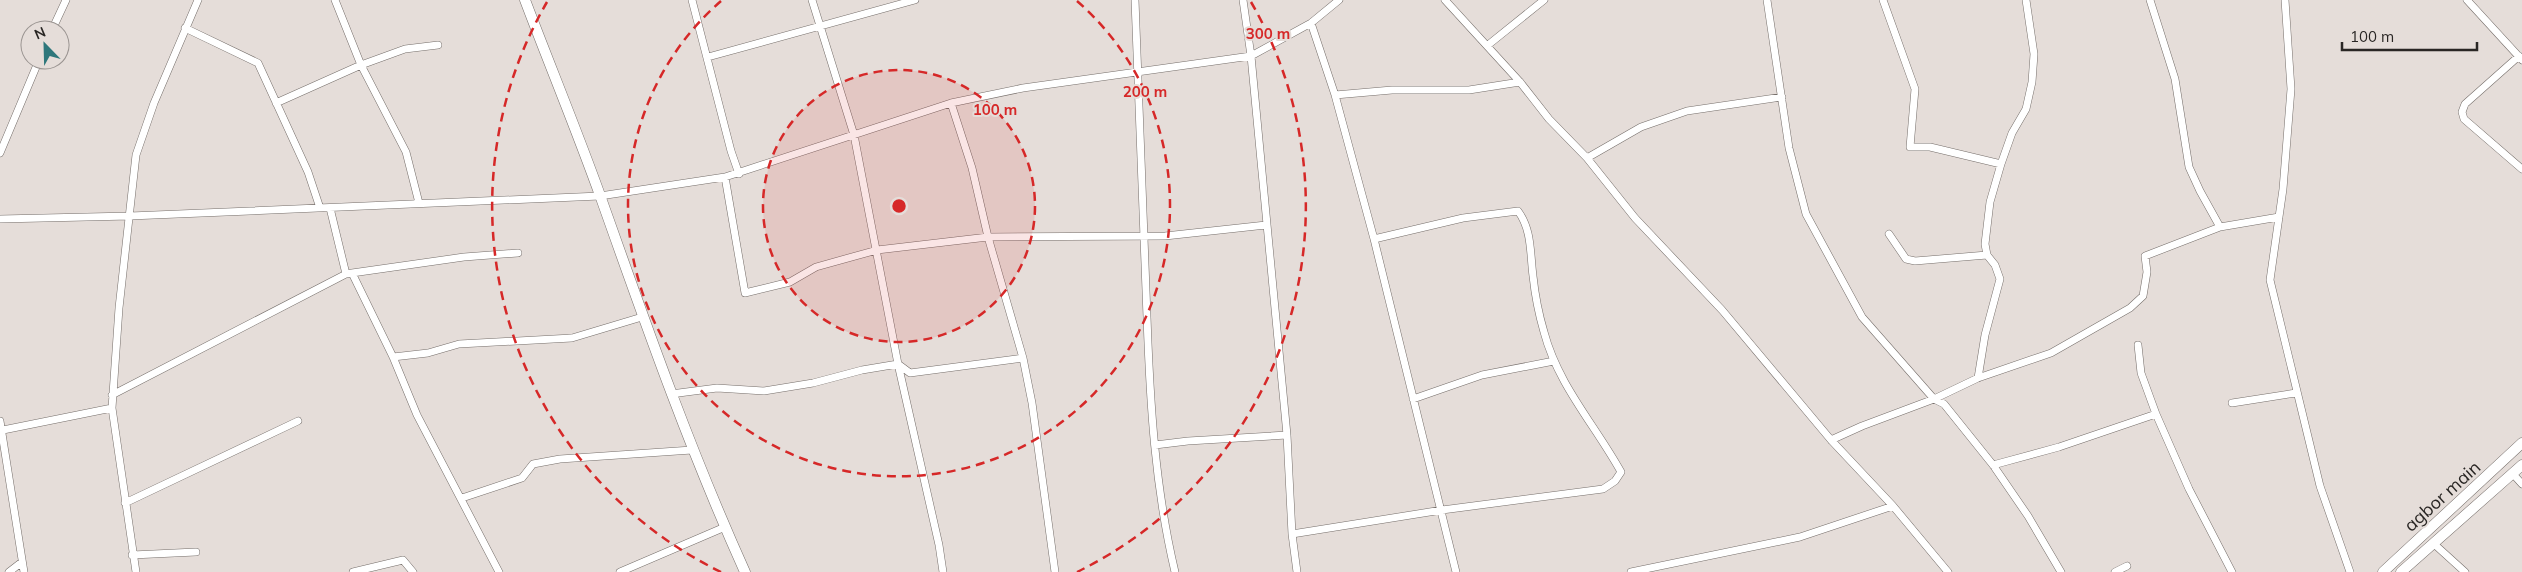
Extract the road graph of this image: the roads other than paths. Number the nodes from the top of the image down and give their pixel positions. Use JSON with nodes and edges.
{"nodes":[{"id":1,"x":66,"y":0,"type":"edge"},
{"id":2,"x":198,"y":0,"type":"edge"},
{"id":3,"x":335,"y":0,"type":"edge"},
{"id":4,"x":525,"y":0,"type":"edge"},
{"id":5,"x":692,"y":0,"type":"edge"},
{"id":6,"x":812,"y":0,"type":"edge"},
{"id":7,"x":915,"y":0,"type":"edge"},
{"id":8,"x":1136,"y":0,"type":"edge"},
{"id":9,"x":1243,"y":0,"type":"edge"},
{"id":10,"x":1339,"y":0,"type":"edge"},
{"id":11,"x":1445,"y":0,"type":"edge"},
{"id":12,"x":1544,"y":0,"type":"edge"},
{"id":13,"x":1766,"y":0,"type":"edge"},
{"id":14,"x":1883,"y":0,"type":"edge"},
{"id":15,"x":2026,"y":0,"type":"edge"},
{"id":16,"x":2150,"y":0,"type":"edge"},
{"id":17,"x":2286,"y":0,"type":"edge"},
{"id":18,"x":2467,"y":0,"type":"edge"},
{"id":19,"x":57,"y":20,"type":"edge"},
{"id":20,"x":1311,"y":23,"type":"junction"},
{"id":21,"x":821,"y":26,"type":"junction"},
{"id":22,"x":185,"y":28,"type":"junction"},
{"id":23,"x":438,"y":45,"type":"dead end"},
{"id":24,"x":1488,"y":45,"type":"junction"},
{"id":25,"x":1250,"y":56,"type":"junction"},
{"id":26,"x":708,"y":57,"type":"junction"},
{"id":27,"x":2520,"y":58,"type":"edge"},
{"id":28,"x":361,"y":65,"type":"junction"},
{"id":29,"x":35,"y":70,"type":"edge"},
{"id":30,"x":1139,"y":73,"type":"junction"},
{"id":31,"x":1520,"y":82,"type":"junction"},
{"id":32,"x":1336,"y":94,"type":"junction"},
{"id":33,"x":1782,"y":97,"type":"junction"},
{"id":34,"x":276,"y":103,"type":"junction"},
{"id":35,"x":951,"y":103,"type":"junction"},
{"id":36,"x":854,"y":135,"type":"junction"},
{"id":37,"x":0,"y":153,"type":"edge"},
{"id":38,"x":1588,"y":158,"type":"junction"},
{"id":39,"x":2000,"y":164,"type":"junction"},
{"id":40,"x":2522,"y":169,"type":"edge"},
{"id":41,"x":739,"y":174,"type":"junction"},
{"id":42,"x":726,"y":177,"type":"junction"},
{"id":43,"x":600,"y":196,"type":"junction"},
{"id":44,"x":419,"y":203,"type":"junction"},
{"id":45,"x":320,"y":208,"type":"junction"},
{"id":46,"x":330,"y":208,"type":"junction"},
{"id":47,"x":130,"y":216,"type":"junction"},
{"id":48,"x":2279,"y":216,"type":"junction"},
{"id":49,"x":0,"y":219,"type":"edge"},
{"id":50,"x":1266,"y":225,"type":"junction"},
{"id":51,"x":2220,"y":227,"type":"junction"},
{"id":52,"x":1889,"y":234,"type":"dead end"},
{"id":53,"x":1143,"y":236,"type":"junction"},
{"id":54,"x":988,"y":237,"type":"junction"},
{"id":55,"x":1374,"y":239,"type":"junction"},
{"id":56,"x":877,"y":250,"type":"junction"},
{"id":57,"x":518,"y":253,"type":"dead end"},
{"id":58,"x":1987,"y":255,"type":"junction"},
{"id":59,"x":349,"y":273,"type":"junction"},
{"id":60,"x":642,"y":317,"type":"junction"},
{"id":61,"x":2138,"y":345,"type":"dead end"},
{"id":62,"x":393,"y":357,"type":"junction"},
{"id":63,"x":1023,"y":358,"type":"junction"},
{"id":64,"x":1554,"y":361,"type":"junction"},
{"id":65,"x":898,"y":364,"type":"junction"},
{"id":66,"x":1978,"y":378,"type":"junction"},
{"id":67,"x":2296,"y":393,"type":"junction"},
{"id":68,"x":671,"y":394,"type":"junction"},
{"id":69,"x":112,"y":395,"type":"junction"},
{"id":70,"x":1413,"y":399,"type":"junction"},
{"id":71,"x":1934,"y":399,"type":"junction"},
{"id":72,"x":2232,"y":403,"type":"dead end"},
{"id":73,"x":112,"y":408,"type":"junction"},
{"id":74,"x":2156,"y":414,"type":"junction"},
{"id":75,"x":298,"y":420,"type":"dead end"},
{"id":76,"x":0,"y":421,"type":"edge"},
{"id":77,"x":3,"y":430,"type":"junction"},
{"id":78,"x":1287,"y":434,"type":"junction"},
{"id":79,"x":1831,"y":440,"type":"junction"},
{"id":80,"x":2522,"y":443,"type":"edge"},
{"id":81,"x":1155,"y":445,"type":"junction"},
{"id":82,"x":692,"y":450,"type":"junction"},
{"id":83,"x":1993,"y":465,"type":"junction"},
{"id":84,"x":2522,"y":465,"type":"edge"},
{"id":85,"x":8,"y":473,"type":"junction"},
{"id":86,"x":0,"y":474,"type":"edge"},
{"id":87,"x":2513,"y":474,"type":"junction"},
{"id":88,"x":2522,"y":484,"type":"edge"},
{"id":89,"x":462,"y":498,"type":"junction"},
{"id":90,"x":124,"y":503,"type":"junction"},
{"id":91,"x":1893,"y":506,"type":"junction"},
{"id":92,"x":1442,"y":510,"type":"junction"},
{"id":93,"x":725,"y":527,"type":"junction"},
{"id":94,"x":1292,"y":534,"type":"junction"},
{"id":95,"x":2433,"y":543,"type":"junction"},
{"id":96,"x":196,"y":552,"type":"dead end"},
{"id":97,"x":132,"y":555,"type":"junction"},
{"id":98,"x":22,"y":562,"type":"junction"},
{"id":99,"x":2127,"y":566,"type":"dead end"},
{"id":100,"x":9,"y":572,"type":"edge"},
{"id":101,"x":24,"y":572,"type":"edge"},
{"id":102,"x":136,"y":572,"type":"edge"},
{"id":103,"x":353,"y":572,"type":"edge"},
{"id":104,"x":414,"y":572,"type":"edge"},
{"id":105,"x":499,"y":572,"type":"edge"},
{"id":106,"x":620,"y":572,"type":"edge"},
{"id":107,"x":745,"y":572,"type":"edge"},
{"id":108,"x":944,"y":572,"type":"edge"},
{"id":109,"x":1055,"y":572,"type":"edge"},
{"id":110,"x":1175,"y":572,"type":"edge"},
{"id":111,"x":1297,"y":572,"type":"edge"},
{"id":112,"x":1456,"y":572,"type":"edge"},
{"id":113,"x":1631,"y":572,"type":"edge"},
{"id":114,"x":1948,"y":572,"type":"edge"},
{"id":115,"x":2061,"y":572,"type":"edge"},
{"id":116,"x":2115,"y":572,"type":"edge"},
{"id":117,"x":2232,"y":572,"type":"edge"},
{"id":118,"x":2350,"y":572,"type":"edge"},
{"id":119,"x":2383,"y":572,"type":"edge"},
{"id":120,"x":2401,"y":572,"type":"edge"},
{"id":121,"x":2465,"y":572,"type":"edge"}],
"edges":[{"from":1,"to":19,"type":"street"},
{"from":2,"to":22,"type":"street"},
{"from":3,"to":28,"type":"street"},
{"from":4,"to":43,"type":"street"},
{"from":5,"to":26,"type":"street"},
{"from":6,"to":21,"type":"street"},
{"from":7,"to":21,"type":"street"},
{"from":8,"to":30,"type":"street"},
{"from":9,"to":25,"type":"street"},
{"from":10,"to":20,"type":"street"},
{"from":11,"to":24,"type":"street"},
{"from":12,"to":24,"type":"street"},
{"from":13,"to":33,"type":"street"},
{"from":14,"to":39,"type":"street"},
{"from":15,"to":39,"type":"street"},
{"from":16,"to":51,"type":"street"},
{"from":17,"to":48,"type":"street"},
{"from":18,"to":27,"type":"street"},
{"from":20,"to":25,"type":"street"},
{"from":20,"to":32,"type":"street"},
{"from":21,"to":26,"type":"street"},
{"from":21,"to":36,"type":"street"},
{"from":22,"to":34,"type":"street"},
{"from":22,"to":47,"type":"street"},
{"from":23,"to":28,"type":"street"},
{"from":24,"to":31,"type":"street"},
{"from":25,"to":30,"type":"street"},
{"from":25,"to":50,"type":"street"},
{"from":26,"to":41,"type":"street"},
{"from":27,"to":40,"type":"street"},
{"from":28,"to":34,"type":"street"},
{"from":28,"to":44,"type":"street"},
{"from":29,"to":37,"type":"street"},
{"from":30,"to":35,"type":"street"},
{"from":30,"to":53,"type":"street"},
{"from":31,"to":32,"type":"street"},
{"from":31,"to":38,"type":"street"},
{"from":32,"to":55,"type":"street"},
{"from":33,"to":38,"type":"street"},
{"from":33,"to":71,"type":"street"},
{"from":34,"to":45,"type":"street"},
{"from":35,"to":36,"type":"street"},
{"from":35,"to":54,"type":"street"},
{"from":36,"to":41,"type":"street"},
{"from":36,"to":56,"type":"street"},
{"from":38,"to":79,"type":"street"},
{"from":39,"to":58,"type":"street"},
{"from":41,"to":42,"type":"street"},
{"from":42,"to":43,"type":"street"},
{"from":42,"to":56,"type":"street"},
{"from":43,"to":44,"type":"street"},
{"from":43,"to":60,"type":"street"},
{"from":44,"to":46,"type":"street"},
{"from":45,"to":46,"type":"street"},
{"from":45,"to":47,"type":"street"},
{"from":46,"to":59,"type":"street"},
{"from":47,"to":49,"type":"street"},
{"from":47,"to":69,"type":"street"},
{"from":48,"to":51,"type":"street"},
{"from":48,"to":67,"type":"street"},
{"from":50,"to":53,"type":"street"},
{"from":50,"to":78,"type":"street"},
{"from":51,"to":66,"type":"street"},
{"from":52,"to":58,"type":"street"},
{"from":53,"to":54,"type":"street"},
{"from":53,"to":81,"type":"street"},
{"from":54,"to":56,"type":"street"},
{"from":54,"to":63,"type":"street"},
{"from":55,"to":64,"type":"street"},
{"from":55,"to":70,"type":"street"},
{"from":56,"to":65,"type":"street"},
{"from":57,"to":59,"type":"street"},
{"from":58,"to":66,"type":"street"},
{"from":59,"to":62,"type":"street"},
{"from":59,"to":69,"type":"street"},
{"from":60,"to":62,"type":"street"},
{"from":60,"to":68,"type":"street"},
{"from":61,"to":74,"type":"street"},
{"from":62,"to":89,"type":"street"},
{"from":63,"to":65,"type":"street"},
{"from":63,"to":109,"type":"street"},
{"from":64,"to":70,"type":"street"},
{"from":64,"to":92,"type":"street"},
{"from":65,"to":68,"type":"street"},
{"from":65,"to":108,"type":"street"},
{"from":66,"to":71,"type":"street"},
{"from":67,"to":72,"type":"street"},
{"from":67,"to":118,"type":"street"},
{"from":68,"to":82,"type":"street"},
{"from":69,"to":73,"type":"street"},
{"from":70,"to":92,"type":"street"},
{"from":71,"to":79,"type":"street"},
{"from":71,"to":83,"type":"street"},
{"from":73,"to":77,"type":"street"},
{"from":73,"to":90,"type":"street"},
{"from":74,"to":83,"type":"street"},
{"from":74,"to":117,"type":"street"},
{"from":75,"to":90,"type":"street"},
{"from":76,"to":77,"type":"street"},
{"from":77,"to":85,"type":"street"},
{"from":78,"to":81,"type":"street"},
{"from":78,"to":94,"type":"street"},
{"from":79,"to":91,"type":"street"},
{"from":80,"to":119,"type":"street","name":"agbor main"},
{"from":81,"to":110,"type":"street"},
{"from":82,"to":89,"type":"street"},
{"from":82,"to":93,"type":"street"},
{"from":83,"to":115,"type":"street"},
{"from":84,"to":87,"type":"street","name":"agbor main"},
{"from":85,"to":86,"type":"street"},
{"from":85,"to":98,"type":"street"},
{"from":87,"to":88,"type":"street"},
{"from":87,"to":95,"type":"street","name":"agbor main"},
{"from":89,"to":105,"type":"street"},
{"from":90,"to":97,"type":"street"},
{"from":91,"to":113,"type":"street"},
{"from":91,"to":114,"type":"street"},
{"from":92,"to":94,"type":"street"},
{"from":92,"to":112,"type":"street"},
{"from":93,"to":106,"type":"street"},
{"from":93,"to":107,"type":"street"},
{"from":94,"to":111,"type":"street"},
{"from":95,"to":120,"type":"street","name":"agbor main"},
{"from":95,"to":121,"type":"street"},
{"from":96,"to":97,"type":"street"},
{"from":97,"to":102,"type":"street"},
{"from":98,"to":100,"type":"street"},
{"from":98,"to":101,"type":"street"},
{"from":99,"to":116,"type":"street"},
{"from":103,"to":104,"type":"street"}]}
